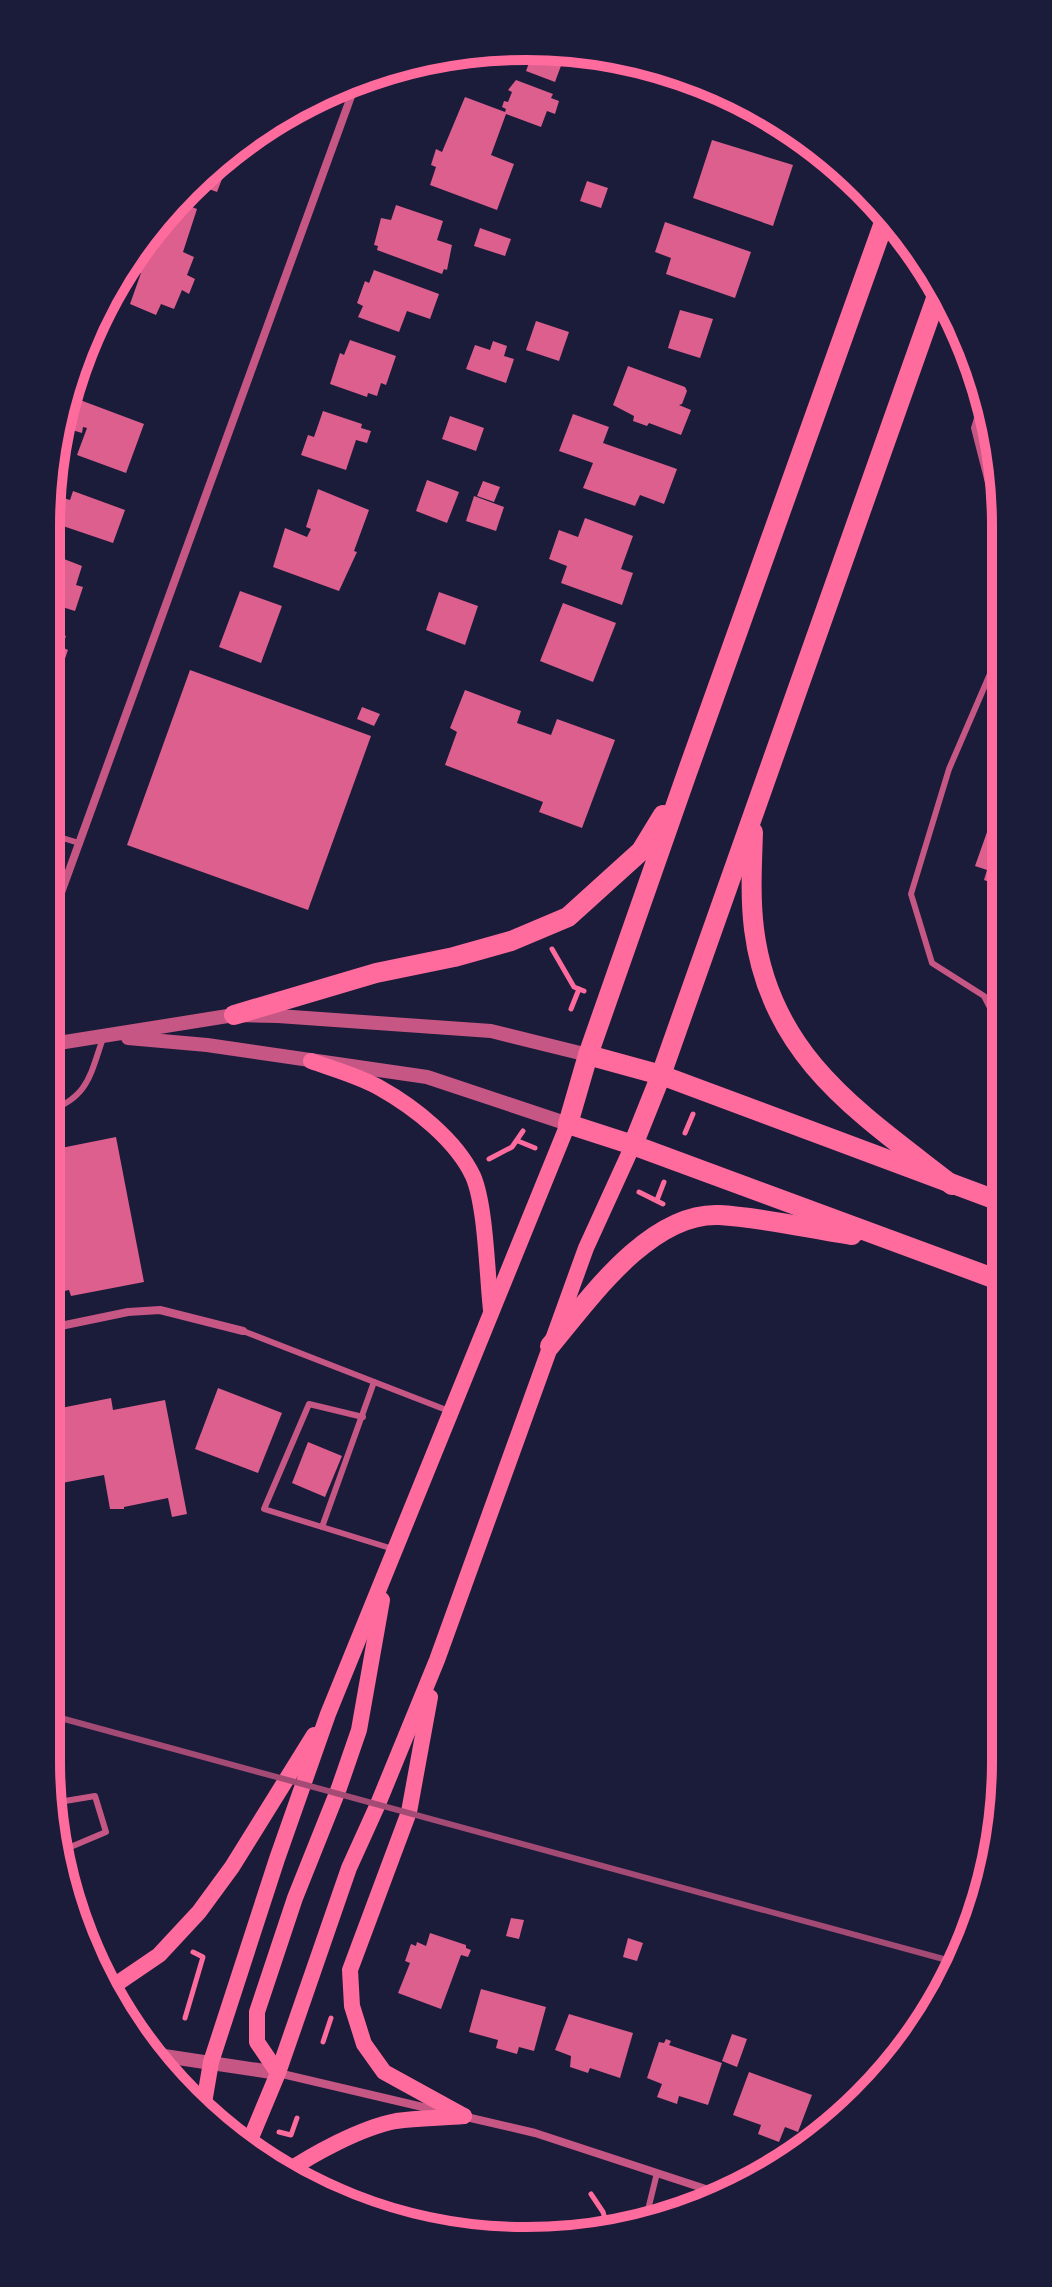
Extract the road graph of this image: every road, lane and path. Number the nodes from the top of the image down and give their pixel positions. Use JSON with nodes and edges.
{"nodes":[{"id":1,"x":352,"y":94,"type":"edge"},
{"id":2,"x":883,"y":227,"type":"edge"},
{"id":3,"x":935,"y":302,"type":"edge"},
{"id":4,"x":978,"y":415,"type":"edge"},
{"id":5,"x":991,"y":493,"type":"edge"},
{"id":6,"x":992,"y":669,"type":"edge"},
{"id":7,"x":687,"y":773,"type":"junction"},
{"id":8,"x":754,"y":815,"type":"junction"},
{"id":9,"x":60,"y":837,"type":"edge"},
{"id":10,"x":79,"y":843,"type":"junction"},
{"id":11,"x":60,"y":895,"type":"edge"},
{"id":12,"x":546,"y":938,"type":"dead end"},
{"id":13,"x":579,"y":989,"type":"junction"},
{"id":14,"x":587,"y":993,"type":"dead end"},
{"id":15,"x":571,"y":1009,"type":"dead end"},
{"id":16,"x":992,"y":1012,"type":"edge"},
{"id":17,"x":234,"y":1015,"type":"junction"},
{"id":18,"x":104,"y":1036,"type":"junction"},
{"id":19,"x":60,"y":1043,"type":"edge"},
{"id":20,"x":588,"y":1055,"type":"junction"},
{"id":21,"x":311,"y":1061,"type":"junction"},
{"id":22,"x":661,"y":1075,"type":"junction"},
{"id":23,"x":60,"y":1107,"type":"edge"},
{"id":24,"x":693,"y":1114,"type":"dead end"},
{"id":25,"x":526,"y":1123,"type":"dead end"},
{"id":26,"x":568,"y":1124,"type":"junction"},
{"id":27,"x":685,"y":1133,"type":"dead end"},
{"id":28,"x":518,"y":1141,"type":"junction"},
{"id":29,"x":633,"y":1145,"type":"junction"},
{"id":30,"x":535,"y":1148,"type":"dead end"},
{"id":31,"x":484,"y":1162,"type":"dead end"},
{"id":32,"x":667,"y":1177,"type":"dead end"},
{"id":33,"x":952,"y":1185,"type":"junction"},
{"id":34,"x":992,"y":1199,"type":"edge"},
{"id":35,"x":657,"y":1200,"type":"dead end"},
{"id":36,"x":899,"y":1242,"type":"junction"},
{"id":37,"x":992,"y":1277,"type":"edge"},
{"id":38,"x":491,"y":1314,"type":"junction"},
{"id":39,"x":60,"y":1326,"type":"edge"},
{"id":40,"x":243,"y":1331,"type":"joint"},
{"id":41,"x":550,"y":1346,"type":"junction"},
{"id":42,"x":374,"y":1382,"type":"junction"},
{"id":43,"x":452,"y":1412,"type":"junction"},
{"id":44,"x":363,"y":1417,"type":"junction"},
{"id":45,"x":322,"y":1527,"type":"junction"},
{"id":46,"x":395,"y":1550,"type":"junction"},
{"id":47,"x":388,"y":1569,"type":"junction"},
{"id":48,"x":437,"y":1660,"type":"junction"},
{"id":49,"x":328,"y":1714,"type":"junction"},
{"id":50,"x":62,"y":1801,"type":"edge"},
{"id":51,"x":68,"y":1848,"type":"edge"},
{"id":52,"x":183,"y":1948,"type":"dead end"},
{"id":53,"x":117,"y":1984,"type":"edge"},
{"id":54,"x":185,"y":2018,"type":"dead end"},
{"id":55,"x":166,"y":2056,"type":"edge"},
{"id":56,"x":211,"y":2062,"type":"junction"},
{"id":57,"x":278,"y":2073,"type":"junction"},
{"id":58,"x":205,"y":2099,"type":"edge"},
{"id":59,"x":464,"y":2116,"type":"junction"},
{"id":60,"x":297,"y":2118,"type":"dead end"},
{"id":61,"x":277,"y":2132,"type":"dead end"},
{"id":62,"x":251,"y":2137,"type":"edge"},
{"id":63,"x":295,"y":2166,"type":"edge"},
{"id":64,"x":657,"y":2173,"type":"junction"},
{"id":65,"x":709,"y":2190,"type":"edge"},
{"id":66,"x":591,"y":2194,"type":"dead end"},
{"id":67,"x":648,"y":2211,"type":"edge"},
{"id":68,"x":605,"y":2220,"type":"edge"}],
"edges":[{"from":1,"to":10,"type":"street"},
{"from":2,"to":7,"type":"main road"},
{"from":3,"to":8,"type":"main road"},
{"from":4,"to":5,"type":"lane"},
{"from":6,"to":16,"type":"lane"},
{"from":7,"to":17,"type":"main road"},
{"from":7,"to":20,"type":"main road"},
{"from":8,"to":22,"type":"main road"},
{"from":8,"to":33,"type":"main road"},
{"from":9,"to":10,"type":"lane"},
{"from":10,"to":11,"type":"street"},
{"from":12,"to":13,"type":"path"},
{"from":13,"to":14,"type":"path"},
{"from":13,"to":15,"type":"path"},
{"from":17,"to":18,"type":"street"},
{"from":17,"to":20,"type":"street"},
{"from":18,"to":19,"type":"street"},
{"from":18,"to":21,"type":"street"},
{"from":18,"to":23,"type":"lane"},
{"from":20,"to":22,"type":"main road"},
{"from":20,"to":26,"type":"main road"},
{"from":21,"to":26,"type":"street"},
{"from":21,"to":38,"type":"main road"},
{"from":22,"to":29,"type":"main road"},
{"from":22,"to":33,"type":"main road"},
{"from":24,"to":27,"type":"path"},
{"from":25,"to":28,"type":"path"},
{"from":26,"to":29,"type":"main road"},
{"from":26,"to":38,"type":"main road"},
{"from":28,"to":30,"type":"path"},
{"from":28,"to":31,"type":"path"},
{"from":29,"to":36,"type":"main road"},
{"from":29,"to":41,"type":"main road"},
{"from":32,"to":35,"type":"path"},
{"from":33,"to":34,"type":"main road"},
{"from":36,"to":37,"type":"main road"},
{"from":36,"to":41,"type":"main road"},
{"from":38,"to":43,"type":"main road"},
{"from":39,"to":40,"type":"street"},
{"from":40,"to":42,"type":"lane"},
{"from":41,"to":48,"type":"main road"},
{"from":42,"to":43,"type":"lane"},
{"from":42,"to":44,"type":"lane"},
{"from":43,"to":46,"type":"main road"},
{"from":44,"to":45,"type":"lane"},
{"from":44,"to":45,"type":"lane"},
{"from":45,"to":46,"type":"lane"},
{"from":46,"to":47,"type":"main road"},
{"from":47,"to":49,"type":"main road"},
{"from":47,"to":57,"type":"main road"},
{"from":48,"to":57,"type":"main road"},
{"from":48,"to":59,"type":"main road"},
{"from":49,"to":53,"type":"main road"},
{"from":49,"to":56,"type":"main road"},
{"from":50,"to":51,"type":"lane"},
{"from":52,"to":54,"type":"path"},
{"from":55,"to":56,"type":"street"},
{"from":56,"to":57,"type":"street"},
{"from":56,"to":58,"type":"main road"},
{"from":57,"to":59,"type":"street"},
{"from":57,"to":62,"type":"main road"},
{"from":59,"to":63,"type":"main road"},
{"from":59,"to":64,"type":"street"},
{"from":60,"to":61,"type":"path"},
{"from":64,"to":65,"type":"street"},
{"from":64,"to":67,"type":"lane"},
{"from":66,"to":68,"type":"path"}]}
